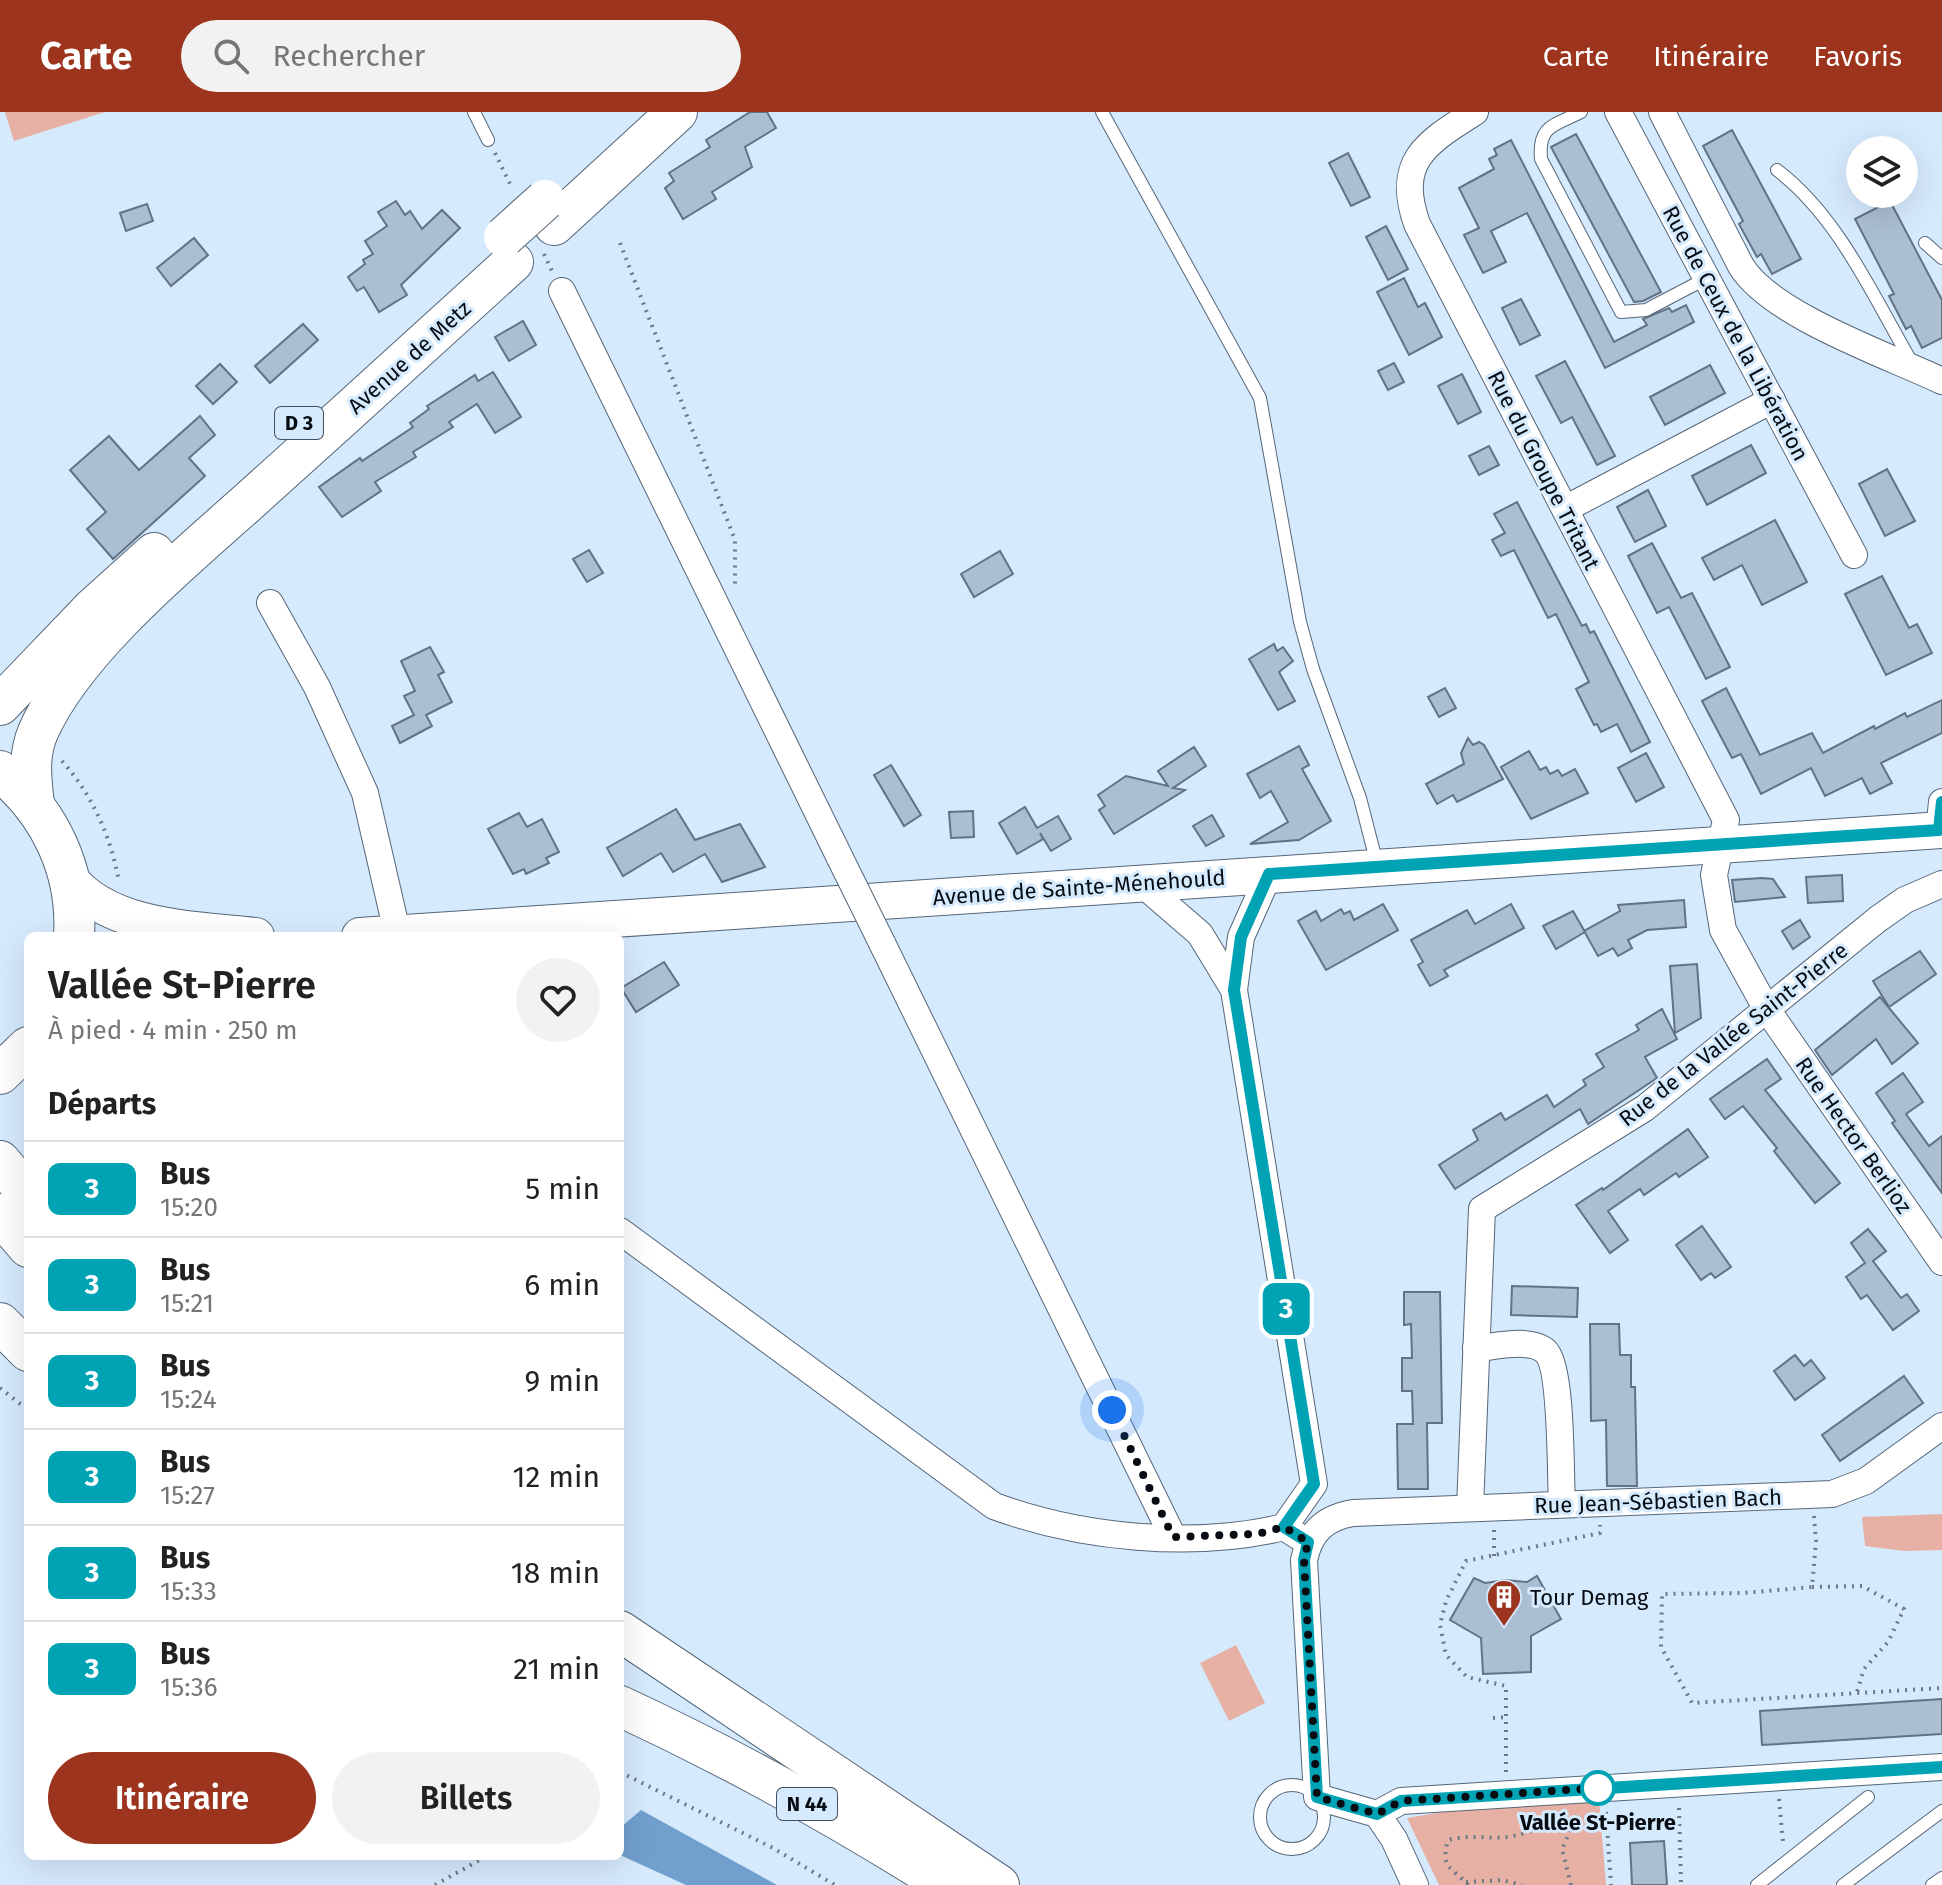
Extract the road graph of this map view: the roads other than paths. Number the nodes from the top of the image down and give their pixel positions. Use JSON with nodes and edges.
{"nodes":[{"id":1,"x":474,"y":112,"type":"edge"},
{"id":2,"x":642,"y":112,"type":"edge"},
{"id":3,"x":677,"y":112,"type":"edge"},
{"id":4,"x":1102,"y":112,"type":"edge"},
{"id":5,"x":1475,"y":112,"type":"edge"},
{"id":6,"x":1581,"y":112,"type":"edge"},
{"id":7,"x":1618,"y":112,"type":"edge"},
{"id":8,"x":1662,"y":112,"type":"edge"},
{"id":9,"x":488,"y":140,"type":"dead end"},
{"id":10,"x":1777,"y":170,"type":"dead end"},
{"id":11,"x":549,"y":212,"type":"junction"},
{"id":12,"x":1925,"y":243,"type":"dead end"},
{"id":13,"x":509,"y":250,"type":"junction"},
{"id":14,"x":1942,"y":258,"type":"edge"},
{"id":15,"x":1707,"y":278,"type":"junction"},
{"id":16,"x":562,"y":291,"type":"dead end"},
{"id":17,"x":1914,"y":368,"type":"junction"},
{"id":18,"x":1942,"y":381,"type":"edge"},
{"id":19,"x":1772,"y":400,"type":"junction"},
{"id":20,"x":1565,"y":509,"type":"junction"},
{"id":21,"x":1854,"y":555,"type":"dead end"},
{"id":22,"x":270,"y":603,"type":"dead end"},
{"id":23,"x":0,"y":705,"type":"edge"},
{"id":24,"x":0,"y":771,"type":"edge"},
{"id":25,"x":34,"y":804,"type":"junction"},
{"id":26,"x":1941,"y":821,"type":"edge"},
{"id":27,"x":1719,"y":845,"type":"junction"},
{"id":28,"x":1377,"y":867,"type":"junction"},
{"id":29,"x":1269,"y":874,"type":"junction"},
{"id":30,"x":69,"y":878,"type":"junction"},
{"id":31,"x":1141,"y":883,"type":"junction"},
{"id":32,"x":1942,"y":884,"type":"edge"},
{"id":33,"x":74,"y":932,"type":"edge"},
{"id":34,"x":221,"y":932,"type":"edge"},
{"id":35,"x":397,"y":932,"type":"edge"},
{"id":36,"x":441,"y":932,"type":"edge"},
{"id":37,"x":1234,"y":990,"type":"junction"},
{"id":38,"x":1766,"y":1008,"type":"junction"},
{"id":39,"x":24,"y":1051,"type":"edge"},
{"id":40,"x":0,"y":1074,"type":"edge"},
{"id":41,"x":0,"y":1161,"type":"edge"},
{"id":42,"x":24,"y":1189,"type":"edge"},
{"id":43,"x":0,"y":1214,"type":"edge"},
{"id":44,"x":624,"y":1234,"type":"edge"},
{"id":45,"x":24,"y":1242,"type":"edge"},
{"id":46,"x":1942,"y":1262,"type":"edge"},
{"id":47,"x":0,"y":1323,"type":"edge"},
{"id":48,"x":24,"y":1347,"type":"edge"},
{"id":49,"x":1476,"y":1348,"type":"junction"},
{"id":50,"x":1942,"y":1426,"type":"edge"},
{"id":51,"x":1562,"y":1503,"type":"junction"},
{"id":52,"x":1470,"y":1508,"type":"junction"},
{"id":53,"x":1284,"y":1527,"type":"junction"},
{"id":54,"x":1173,"y":1537,"type":"junction"},
{"id":55,"x":1308,"y":1542,"type":"junction"},
{"id":56,"x":624,"y":1634,"type":"edge"},
{"id":57,"x":624,"y":1656,"type":"edge"},
{"id":58,"x":624,"y":1698,"type":"edge"},
{"id":59,"x":624,"y":1708,"type":"edge"},
{"id":60,"x":665,"y":1727,"type":"junction"},
{"id":61,"x":800,"y":1754,"type":"junction"},
{"id":62,"x":1942,"y":1767,"type":"edge"},
{"id":63,"x":1317,"y":1797,"type":"junction"},
{"id":64,"x":1868,"y":1797,"type":"dead end"},
{"id":65,"x":1942,"y":1811,"type":"edge"},
{"id":66,"x":1377,"y":1814,"type":"junction"},
{"id":67,"x":1942,"y":1878,"type":"edge"},
{"id":68,"x":946,"y":1885,"type":"edge"},
{"id":69,"x":999,"y":1885,"type":"edge"},
{"id":70,"x":1415,"y":1885,"type":"edge"},
{"id":71,"x":1757,"y":1885,"type":"edge"},
{"id":72,"x":1843,"y":1885,"type":"edge"},
{"id":73,"x":1932,"y":1885,"type":"edge"}],
"edges":[{"from":1,"to":9,"type":"lane"},
{"from":2,"to":11,"type":"main road","name":"Avenue de Metz","number":"D 3"},
{"from":3,"to":11,"type":"main road","name":"Avenue de Metz","number":"D 3"},
{"from":4,"to":28,"type":"lane"},
{"from":5,"to":20,"type":"street","name":"Rue du Groupe Tritant"},
{"from":6,"to":15,"type":"lane"},
{"from":7,"to":15,"type":"street","name":"Rue de Ceux de la Libération"},
{"from":8,"to":17,"type":"street"},
{"from":10,"to":17,"type":"lane"},
{"from":11,"to":13,"type":"main road","name":"Avenue de Metz","number":"D 3","bridge":true},
{"from":12,"to":14,"type":"lane"},
{"from":13,"to":23,"type":"main road","name":"Avenue de Metz","number":"D 3"},
{"from":13,"to":25,"type":"main road","name":"Avenue de Metz","number":"D 3"},
{"from":15,"to":19,"type":"street","name":"Rue de Ceux de la Libération"},
{"from":16,"to":54,"type":"street","bridge":true},
{"from":17,"to":18,"type":"street"},
{"from":19,"to":20,"type":"street"},
{"from":19,"to":21,"type":"street","name":"Rue de Ceux de la Libération"},
{"from":20,"to":27,"type":"street","name":"Rue du Groupe Tritant"},
{"from":22,"to":35,"type":"street"},
{"from":24,"to":25,"type":"main road"},
{"from":25,"to":30,"type":"main road"},
{"from":26,"to":27,"type":"main road","name":"Avenue de Sainte-Ménehould"},
{"from":27,"to":28,"type":"main road","name":"Avenue de Sainte-Ménehould"},
{"from":27,"to":38,"type":"street","name":"Rue du Groupe Tritant"},
{"from":28,"to":29,"type":"main road","name":"Avenue de Sainte-Ménehould"},
{"from":29,"to":31,"type":"main road","name":"Avenue de Sainte-Ménehould"},
{"from":29,"to":37,"type":"street"},
{"from":30,"to":33,"type":"main road"},
{"from":30,"to":34,"type":"main road"},
{"from":31,"to":36,"type":"main road","name":"Avenue de Sainte-Ménehould"},
{"from":31,"to":37,"type":"street"},
{"from":32,"to":38,"type":"street","name":"Rue de la Vallée Saint-Pierre"},
{"from":37,"to":53,"type":"street"},
{"from":38,"to":46,"type":"street","name":"Rue Hector Berlioz"},
{"from":38,"to":49,"type":"street","name":"Rue de la Vallée Saint-Pierre"},
{"from":39,"to":40,"type":"main road"},
{"from":41,"to":42,"type":"main road"},
{"from":43,"to":45,"type":"main road"},
{"from":44,"to":54,"type":"street"},
{"from":47,"to":48,"type":"main road"},
{"from":49,"to":51,"type":"street"},
{"from":49,"to":52,"type":"street"},
{"from":50,"to":51,"type":"street","name":"Rue Jean-Sébastien Bach"},
{"from":51,"to":52,"type":"street","name":"Rue Jean-Sébastien Bach"},
{"from":52,"to":55,"type":"street","name":"Rue Jean-Sébastien Bach"},
{"from":53,"to":54,"type":"street"},
{"from":53,"to":55,"type":"street"},
{"from":55,"to":63,"type":"street"},
{"from":56,"to":61,"type":"main road"},
{"from":57,"to":61,"type":"main road","number":"N 44"},
{"from":58,"to":60,"type":"main road","number":"N 44"},
{"from":59,"to":60,"type":"main road"},
{"from":60,"to":68,"type":"main road","number":"N 44"},
{"from":61,"to":69,"type":"main road","number":"N 44"},
{"from":62,"to":66,"type":"street"},
{"from":63,"to":63,"type":"lane"},
{"from":63,"to":66,"type":"street"},
{"from":64,"to":71,"type":"lane"},
{"from":65,"to":72,"type":"lane"},
{"from":66,"to":70,"type":"street"},
{"from":67,"to":73,"type":"lane"}]}
